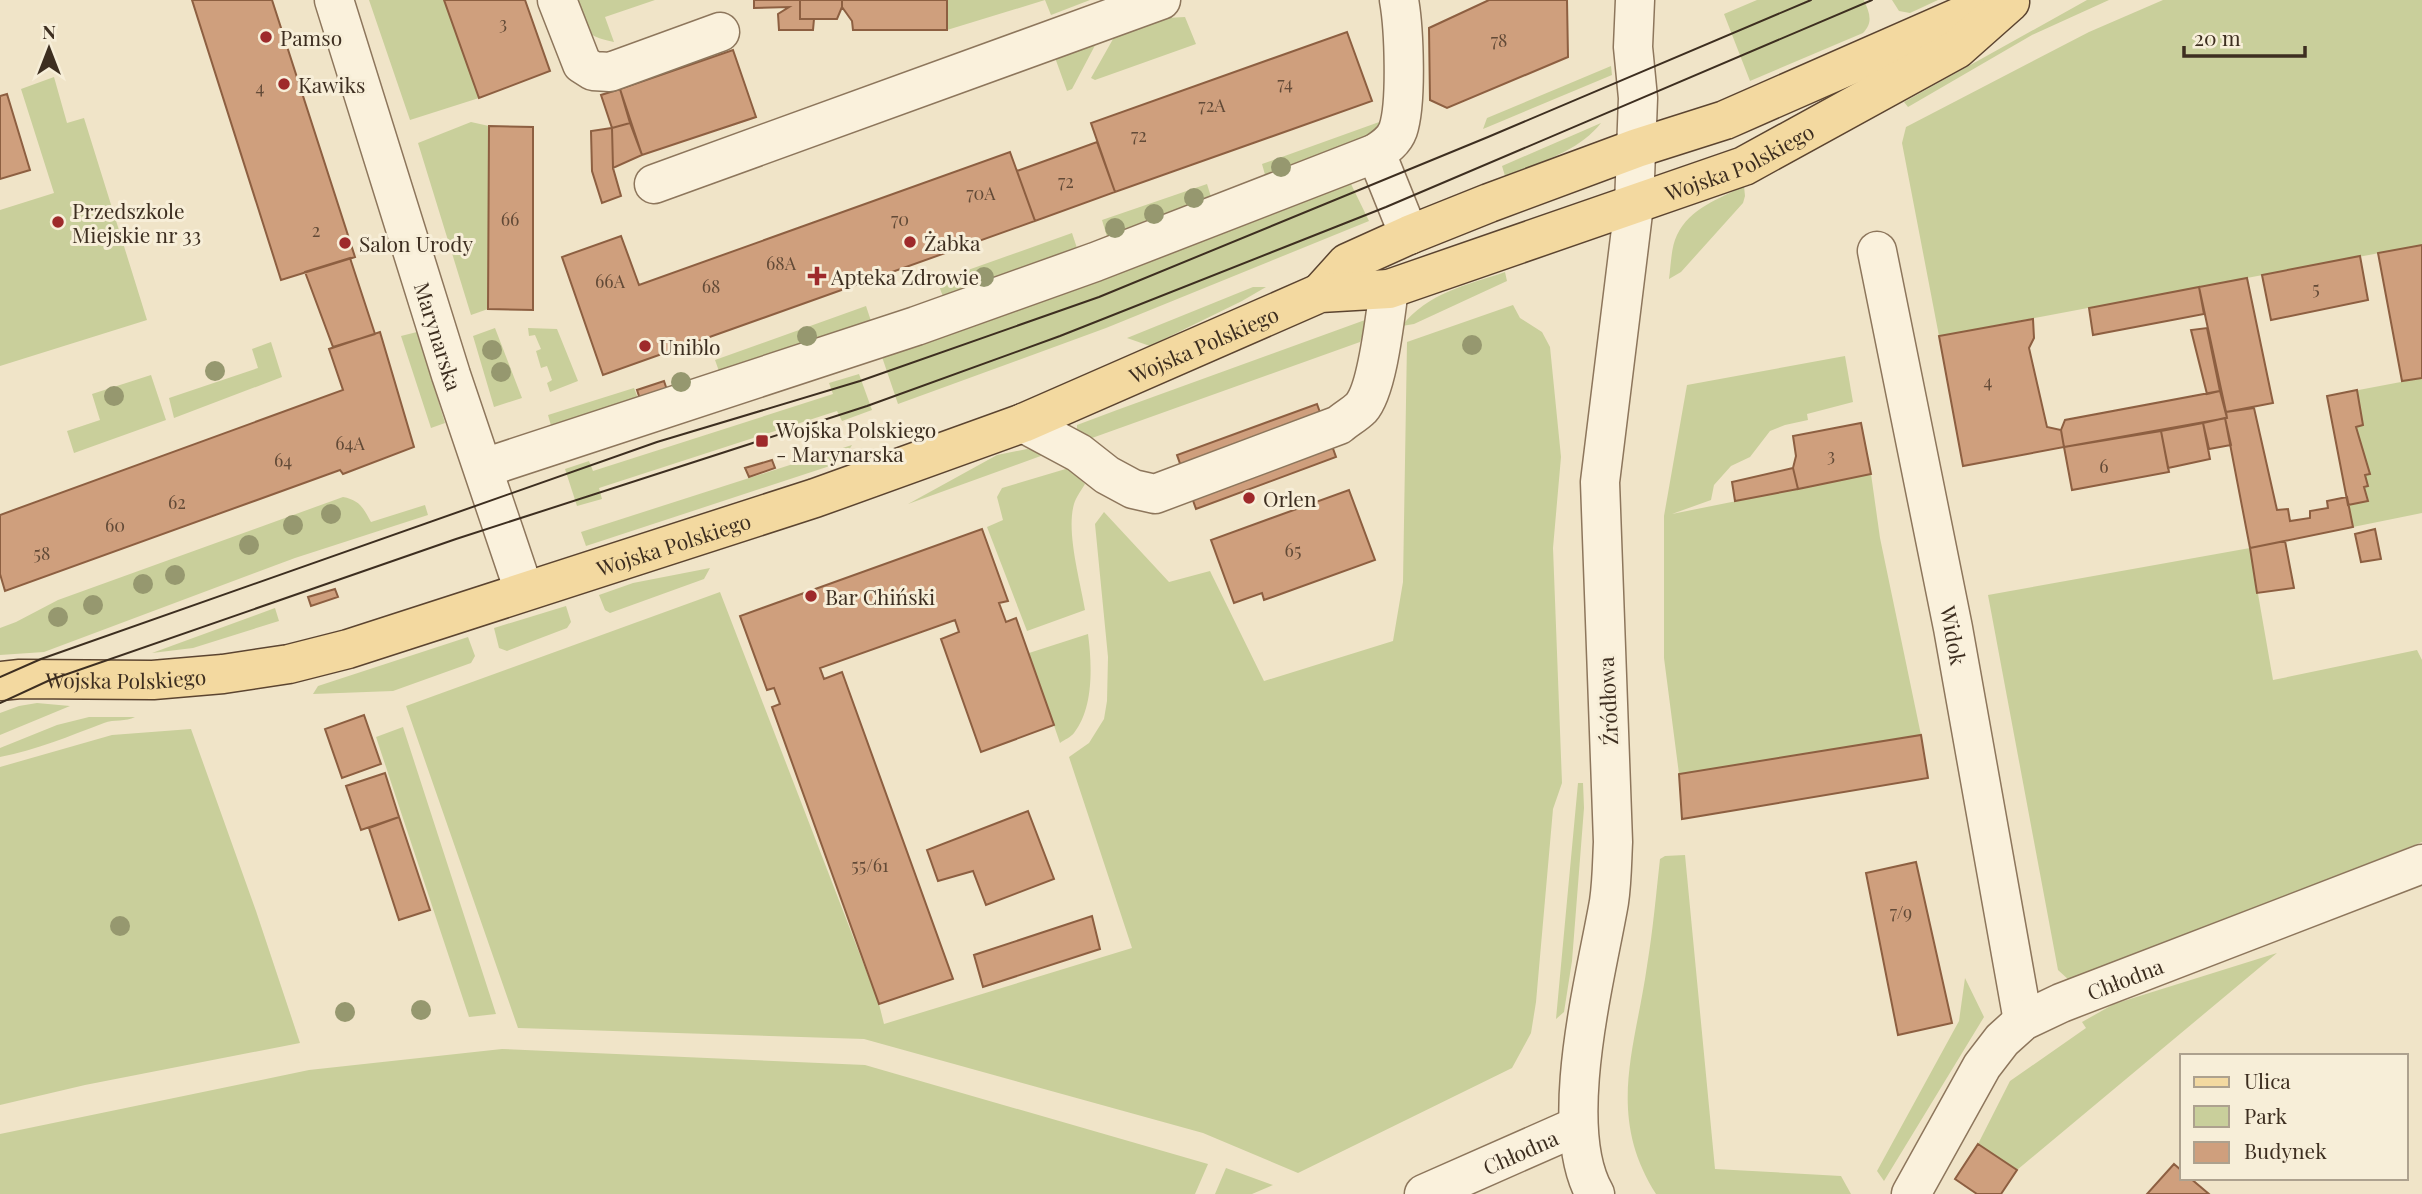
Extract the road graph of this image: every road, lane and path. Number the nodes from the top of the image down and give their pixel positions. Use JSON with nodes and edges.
{"nodes":[{"id":1,"x":334,"y":0,"type":"edge"},
{"id":2,"x":557,"y":0,"type":"edge"},
{"id":3,"x":1161,"y":0,"type":"edge"},
{"id":4,"x":1399,"y":0,"type":"edge"},
{"id":5,"x":1635,"y":0,"type":"edge"},
{"id":6,"x":2012,"y":1,"type":"edge"},
{"id":7,"x":720,"y":32,"type":"dead end"},
{"id":8,"x":1637,"y":148,"type":"junction"},
{"id":9,"x":1376,"y":153,"type":"junction"},
{"id":10,"x":654,"y":184,"type":"dead end"},
{"id":11,"x":1634,"y":205,"type":"junction"},
{"id":12,"x":1409,"y":236,"type":"junction"},
{"id":13,"x":1877,"y":251,"type":"dead end"},
{"id":14,"x":1389,"y":289,"type":"junction"},
{"id":15,"x":1320,"y":293,"type":"junction"},
{"id":16,"x":1023,"y":422,"type":"junction"},
{"id":17,"x":484,"y":468,"type":"junction"},
{"id":18,"x":524,"y":591,"type":"junction"},
{"id":19,"x":0,"y":681,"type":"edge"},
{"id":20,"x":2422,"y":864,"type":"edge"},
{"id":21,"x":2023,"y":1021,"type":"junction"},
{"id":22,"x":1578,"y":1126,"type":"junction"},
{"id":23,"x":1424,"y":1194,"type":"edge"},
{"id":24,"x":1595,"y":1194,"type":"edge"},
{"id":25,"x":1911,"y":1194,"type":"edge"}],
"edges":[{"from":1,"to":17,"type":"street","name":"Marynarska"},
{"from":2,"to":7,"type":"street"},
{"from":3,"to":10,"type":"street"},
{"from":4,"to":9,"type":"street"},
{"from":5,"to":8,"type":"street","name":"Źródłowa"},
{"from":6,"to":8,"type":"main road","name":"Wojska Polskiego"},
{"from":6,"to":11,"type":"main road","name":"Wojska Polskiego"},
{"from":8,"to":11,"type":"street","name":"Źródłowa"},
{"from":8,"to":12,"type":"main road","name":"Wojska Polskiego"},
{"from":9,"to":12,"type":"street"},
{"from":9,"to":17,"type":"street"},
{"from":11,"to":14,"type":"main road","name":"Wojska Polskiego"},
{"from":11,"to":22,"type":"street","name":"Źródłowa"},
{"from":12,"to":15,"type":"main road","name":"Wojska Polskiego"},
{"from":13,"to":21,"type":"street","name":"Widok"},
{"from":14,"to":15,"type":"main road","name":"Wojska Polskiego"},
{"from":14,"to":16,"type":"street"},
{"from":15,"to":16,"type":"main road","name":"Wojska Polskiego"},
{"from":16,"to":18,"type":"main road","name":"Wojska Polskiego"},
{"from":17,"to":18,"type":"street","name":"Marynarska"},
{"from":18,"to":19,"type":"main road","name":"Wojska Polskiego"},
{"from":20,"to":21,"type":"street","name":"Chłodna"},
{"from":21,"to":25,"type":"street","name":"Chłodna"},
{"from":22,"to":23,"type":"street","name":"Chłodna"},
{"from":22,"to":24,"type":"street","name":"Źródłowa"}]}
